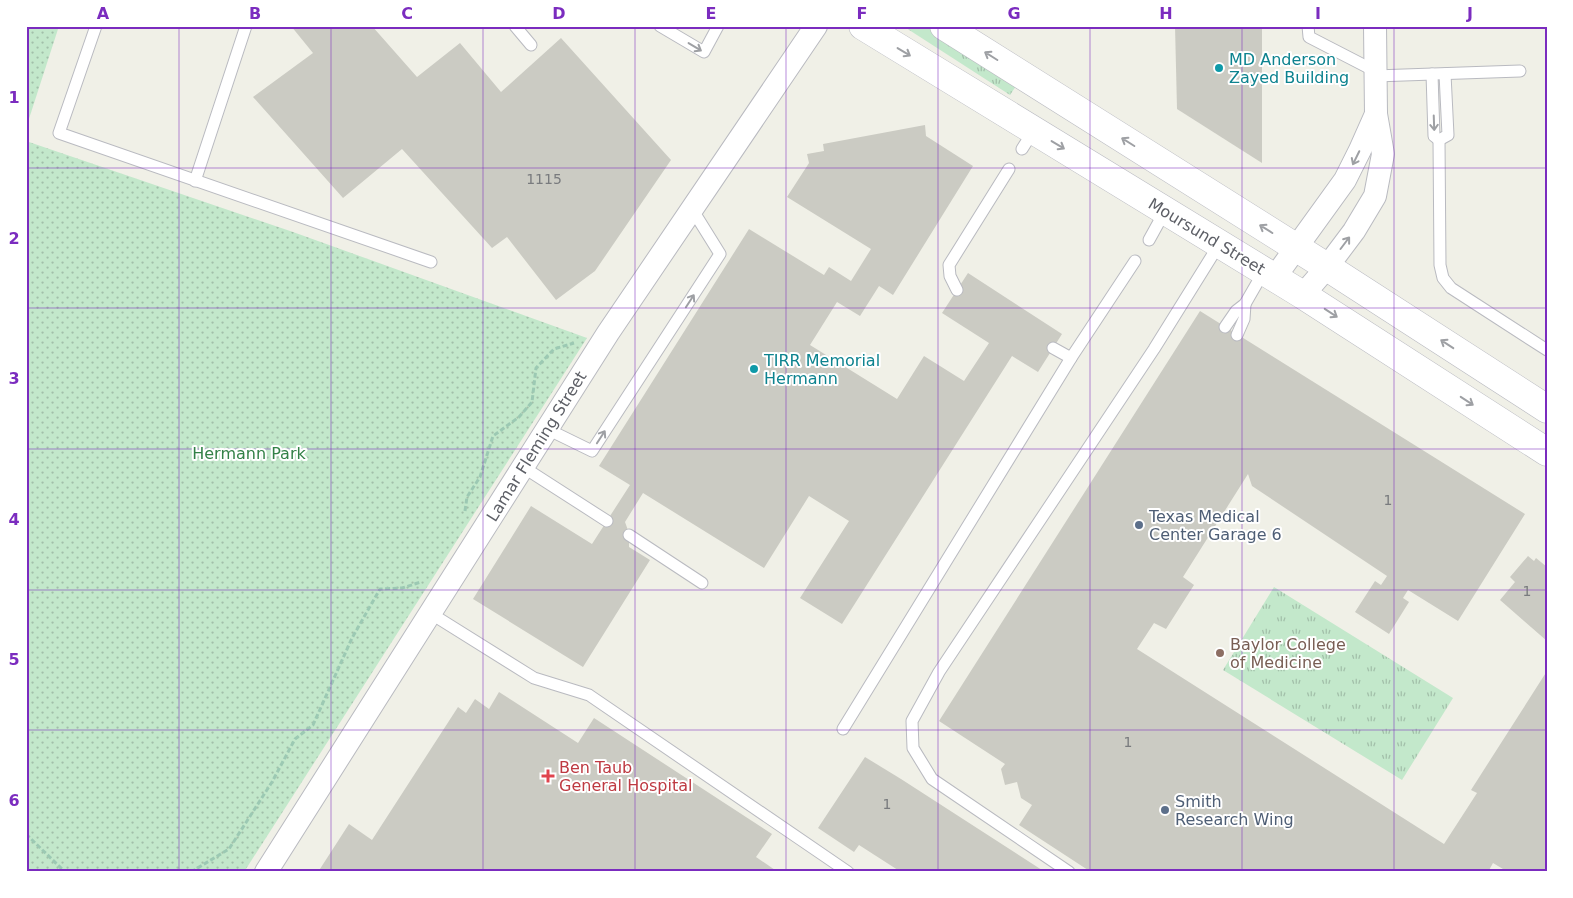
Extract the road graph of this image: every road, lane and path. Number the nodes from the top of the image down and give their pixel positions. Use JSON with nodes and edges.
{"nodes":[{"id":1,"x":96,"y":26,"type":"edge"},
{"id":2,"x":246,"y":26,"type":"edge"},
{"id":3,"x":515,"y":26,"type":"edge"},
{"id":4,"x":660,"y":26,"type":"edge"},
{"id":5,"x":718,"y":26,"type":"edge"},
{"id":6,"x":816,"y":26,"type":"edge"},
{"id":7,"x":863,"y":26,"type":"edge"},
{"id":8,"x":944,"y":26,"type":"edge"},
{"id":9,"x":1308,"y":26,"type":"edge"},
{"id":10,"x":1375,"y":26,"type":"edge"},
{"id":11,"x":531,"y":45,"type":"dead end"},
{"id":12,"x":1520,"y":71,"type":"dead end"},
{"id":13,"x":1375,"y":74,"type":"junction"},
{"id":14,"x":1432,"y":74,"type":"junction"},
{"id":15,"x":1445,"y":74,"type":"junction"},
{"id":16,"x":1376,"y":114,"type":"junction"},
{"id":17,"x":1439,"y":140,"type":"junction"},
{"id":18,"x":1009,"y":169,"type":"dead end"},
{"id":19,"x":195,"y":181,"type":"junction"},
{"id":20,"x":692,"y":209,"type":"junction"},
{"id":21,"x":1166,"y":210,"type":"junction"},
{"id":22,"x":1149,"y":240,"type":"dead end"},
{"id":23,"x":1220,"y":243,"type":"junction"},
{"id":24,"x":1297,"y":248,"type":"junction"},
{"id":25,"x":1135,"y":261,"type":"dead end"},
{"id":26,"x":431,"y":262,"type":"dead end"},
{"id":27,"x":1327,"y":267,"type":"junction"},
{"id":28,"x":1270,"y":274,"type":"junction"},
{"id":29,"x":957,"y":290,"type":"dead end"},
{"id":30,"x":1303,"y":294,"type":"junction"},
{"id":31,"x":1245,"y":304,"type":"junction"},
{"id":32,"x":1225,"y":327,"type":"dead end"},
{"id":33,"x":608,"y":333,"type":"junction"},
{"id":34,"x":1237,"y":335,"type":"dead end"},
{"id":35,"x":1053,"y":348,"type":"dead end"},
{"id":36,"x":1547,"y":350,"type":"edge"},
{"id":37,"x":1071,"y":358,"type":"junction"},
{"id":38,"x":1547,"y":409,"type":"edge"},
{"id":39,"x":547,"y":429,"type":"junction"},
{"id":40,"x":1547,"y":452,"type":"edge"},
{"id":41,"x":523,"y":467,"type":"junction"},
{"id":42,"x":465,"y":512,"type":"dead end"},
{"id":43,"x":607,"y":521,"type":"dead end"},
{"id":44,"x":629,"y":535,"type":"dead end"},
{"id":45,"x":425,"y":581,"type":"dead end"},
{"id":46,"x":702,"y":583,"type":"dead end"},
{"id":47,"x":430,"y":613,"type":"junction"},
{"id":48,"x":843,"y":729,"type":"dead end"},
{"id":49,"x":26,"y":834,"type":"edge"},
{"id":50,"x":65,"y":872,"type":"edge"},
{"id":51,"x":191,"y":872,"type":"edge"},
{"id":52,"x":266,"y":872,"type":"edge"},
{"id":53,"x":848,"y":872,"type":"edge"},
{"id":54,"x":1069,"y":872,"type":"edge"}],
"edges":[{"from":1,"to":19,"type":"lane"},
{"from":2,"to":19,"type":"lane"},
{"from":3,"to":11,"type":"lane"},
{"from":4,"to":5,"type":"lane","one_way":true},
{"from":6,"to":20,"type":"street","name":"Lamar Fleming Street"},
{"from":7,"to":21,"type":"street","name":"Moursund Street","one_way":true},
{"from":24,"to":8,"type":"street","one_way":true},
{"from":9,"to":13,"type":"lane"},
{"from":10,"to":13,"type":"street"},
{"from":12,"to":15,"type":"lane"},
{"from":13,"to":14,"type":"lane"},
{"from":13,"to":16,"type":"street"},
{"from":14,"to":15,"type":"lane"},
{"from":14,"to":17,"type":"lane","one_way":true},
{"from":15,"to":17,"type":"lane"},
{"from":16,"to":24,"type":"street","one_way":true},
{"from":27,"to":16,"type":"street","one_way":true},
{"from":17,"to":36,"type":"lane"},
{"from":18,"to":29,"type":"lane"},
{"from":19,"to":26,"type":"lane"},
{"from":20,"to":33,"type":"street","name":"Lamar Fleming Street"},
{"from":39,"to":20,"type":"lane","one_way":true},
{"from":21,"to":22,"type":"lane"},
{"from":21,"to":23,"type":"street","name":"Moursund Street"},
{"from":23,"to":28,"type":"street","name":"Moursund Street"},
{"from":23,"to":54,"type":"lane"},
{"from":24,"to":27,"type":"street"},
{"from":24,"to":28,"type":"street"},
{"from":25,"to":37,"type":"lane"},
{"from":27,"to":30,"type":"street"},
{"from":38,"to":27,"type":"street","one_way":true},
{"from":28,"to":30,"type":"street","name":"Moursund Street"},
{"from":28,"to":31,"type":"lane"},
{"from":30,"to":40,"type":"street","name":"Moursund Street","one_way":true},
{"from":31,"to":32,"type":"lane"},
{"from":31,"to":34,"type":"lane"},
{"from":33,"to":39,"type":"street","name":"Lamar Fleming Street"},
{"from":33,"to":42,"type":"path"},
{"from":35,"to":37,"type":"lane"},
{"from":37,"to":48,"type":"lane"},
{"from":39,"to":41,"type":"street","name":"Lamar Fleming Street"},
{"from":41,"to":43,"type":"lane"},
{"from":41,"to":47,"type":"street","name":"Lamar Fleming Street"},
{"from":44,"to":46,"type":"lane"},
{"from":45,"to":51,"type":"path"},
{"from":47,"to":52,"type":"street","name":"Lamar Fleming Street"},
{"from":47,"to":53,"type":"lane"},
{"from":49,"to":50,"type":"path"}]}
